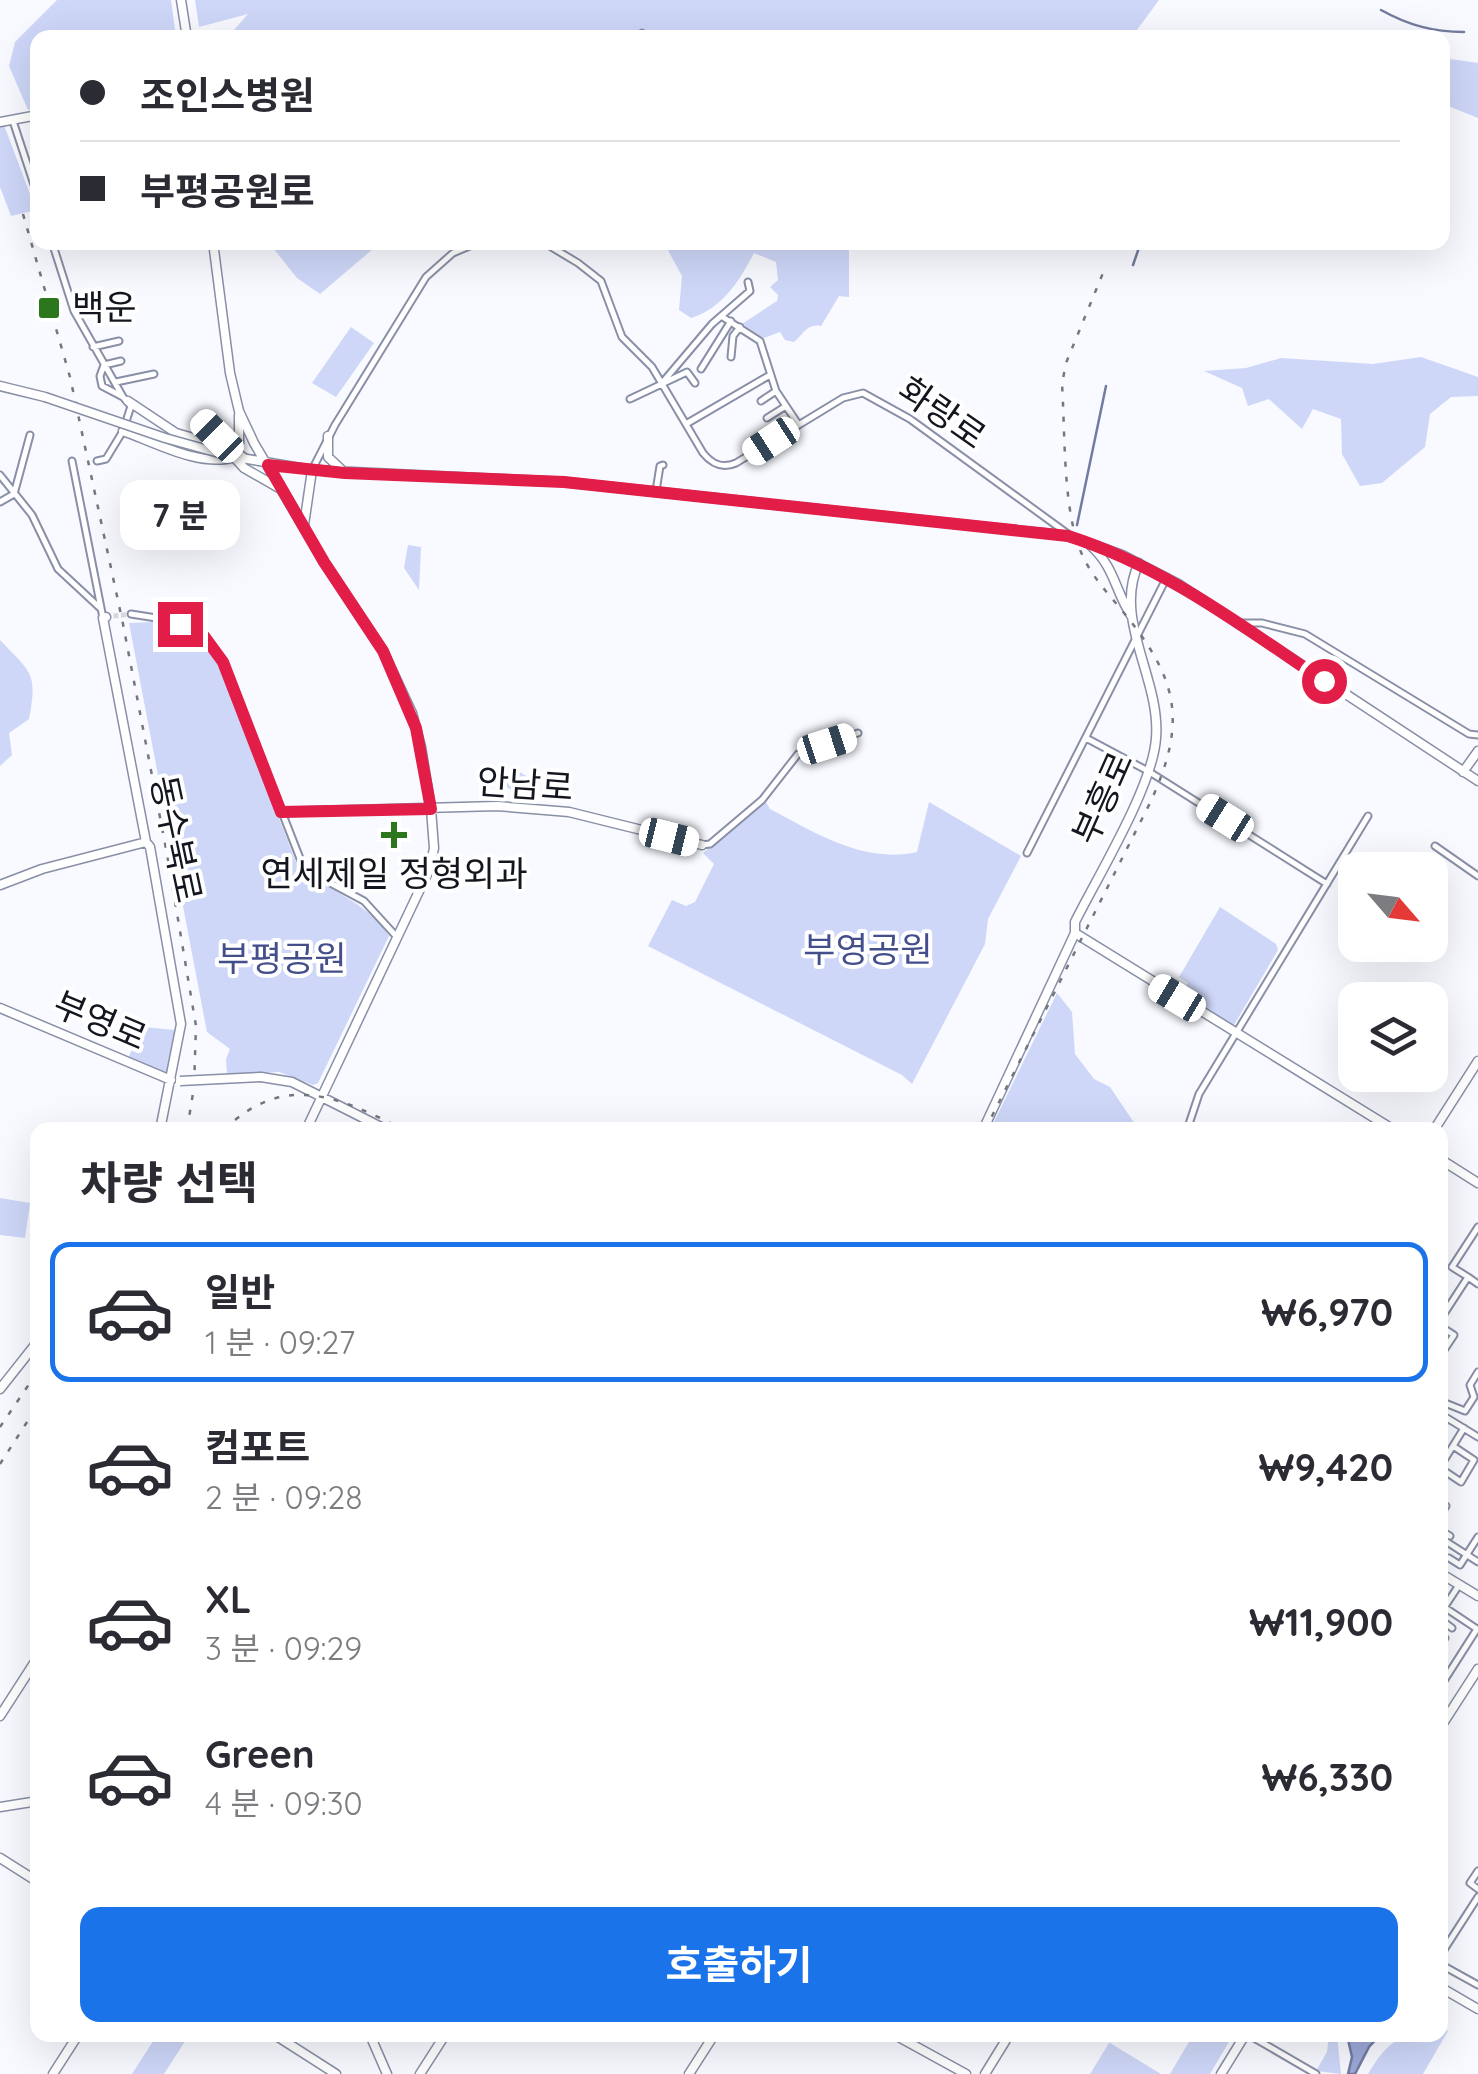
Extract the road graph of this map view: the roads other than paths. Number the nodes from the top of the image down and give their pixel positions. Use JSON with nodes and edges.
{"nodes":[{"id":1,"x":181,"y":0,"type":"edge"},
{"id":2,"x":187,"y":30,"type":"edge"},
{"id":3,"x":30,"y":117,"type":"edge"},
{"id":4,"x":13,"y":121,"type":"junction"},
{"id":5,"x":0,"y":122,"type":"edge"},
{"id":6,"x":30,"y":173,"type":"edge"},
{"id":7,"x":55,"y":250,"type":"edge"},
{"id":8,"x":214,"y":250,"type":"edge"},
{"id":9,"x":460,"y":250,"type":"edge"},
{"id":10,"x":555,"y":250,"type":"edge"},
{"id":11,"x":748,"y":282,"type":"dead end"},
{"id":12,"x":98,"y":305,"type":"dead end"},
{"id":13,"x":74,"y":311,"type":"junction"},
{"id":14,"x":722,"y":316,"type":"junction"},
{"id":15,"x":731,"y":322,"type":"junction"},
{"id":16,"x":740,"y":327,"type":"junction"},
{"id":17,"x":119,"y":341,"type":"dead end"},
{"id":18,"x":93,"y":347,"type":"junction"},
{"id":19,"x":731,"y":357,"type":"dead end"},
{"id":20,"x":122,"y":361,"type":"dead end"},
{"id":21,"x":104,"y":365,"type":"junction"},
{"id":22,"x":701,"y":369,"type":"dead end"},
{"id":23,"x":154,"y":374,"type":"dead end"},
{"id":24,"x":770,"y":374,"type":"junction"},
{"id":25,"x":116,"y":382,"type":"junction"},
{"id":26,"x":662,"y":383,"type":"junction"},
{"id":27,"x":695,"y":384,"type":"dead end"},
{"id":28,"x":0,"y":386,"type":"edge"},
{"id":29,"x":776,"y":391,"type":"junction"},
{"id":30,"x":125,"y":399,"type":"junction"},
{"id":31,"x":630,"y":399,"type":"dead end"},
{"id":32,"x":760,"y":401,"type":"dead end"},
{"id":33,"x":786,"y":406,"type":"junction"},
{"id":34,"x":240,"y":411,"type":"junction"},
{"id":35,"x":767,"y":418,"type":"dead end"},
{"id":36,"x":201,"y":420,"type":"dead end"},
{"id":37,"x":686,"y":424,"type":"junction"},
{"id":38,"x":798,"y":424,"type":"junction"},
{"id":39,"x":124,"y":431,"type":"junction"},
{"id":40,"x":30,"y":435,"type":"dead end"},
{"id":41,"x":328,"y":436,"type":"junction"},
{"id":42,"x":230,"y":452,"type":"junction"},
{"id":43,"x":72,"y":461,"type":"dead end"},
{"id":44,"x":97,"y":461,"type":"dead end"},
{"id":45,"x":268,"y":465,"type":"junction"},
{"id":46,"x":663,"y":465,"type":"dead end"},
{"id":47,"x":312,"y":470,"type":"junction"},
{"id":48,"x":345,"y":473,"type":"junction"},
{"id":49,"x":0,"y":475,"type":"edge"},
{"id":50,"x":283,"y":490,"type":"junction"},
{"id":51,"x":656,"y":491,"type":"junction"},
{"id":52,"x":14,"y":492,"type":"junction"},
{"id":53,"x":0,"y":502,"type":"edge"},
{"id":54,"x":304,"y":526,"type":"junction"},
{"id":55,"x":1069,"y":536,"type":"junction"},
{"id":56,"x":1086,"y":542,"type":"junction"},
{"id":57,"x":1139,"y":563,"type":"junction"},
{"id":58,"x":1167,"y":577,"type":"junction"},
{"id":59,"x":100,"y":608,"type":"junction"},
{"id":60,"x":131,"y":614,"type":"tunnel mouth"},
{"id":61,"x":105,"y":618,"type":"joint"},
{"id":62,"x":1133,"y":619,"type":"junction"},
{"id":63,"x":1237,"y":623,"type":"junction"},
{"id":64,"x":1137,"y":636,"type":"junction"},
{"id":65,"x":858,"y":733,"type":"dead end"},
{"id":66,"x":1085,"y":738,"type":"junction"},
{"id":67,"x":1478,"y":738,"type":"edge"},
{"id":68,"x":1478,"y":751,"type":"edge"},
{"id":69,"x":1148,"y":770,"type":"junction"},
{"id":70,"x":1463,"y":772,"type":"junction"},
{"id":71,"x":1478,"y":782,"type":"edge"},
{"id":72,"x":431,"y":809,"type":"junction"},
{"id":73,"x":281,"y":812,"type":"junction"},
{"id":74,"x":1368,"y":816,"type":"dead end"},
{"id":75,"x":146,"y":842,"type":"junction"},
{"id":76,"x":702,"y":846,"type":"joint"},
{"id":77,"x":1435,"y":846,"type":"dead end"},
{"id":78,"x":1027,"y":853,"type":"dead end"},
{"id":79,"x":1478,"y":876,"type":"edge"},
{"id":80,"x":1327,"y":884,"type":"junction"},
{"id":81,"x":0,"y":885,"type":"edge"},
{"id":82,"x":1074,"y":933,"type":"junction"},
{"id":83,"x":398,"y":938,"type":"junction"},
{"id":84,"x":0,"y":1008,"type":"edge"},
{"id":85,"x":1237,"y":1034,"type":"junction"},
{"id":86,"x":1478,"y":1061,"type":"edge"},
{"id":87,"x":175,"y":1081,"type":"junction"},
{"id":88,"x":322,"y":1098,"type":"junction"},
{"id":89,"x":162,"y":1122,"type":"edge"},
{"id":90,"x":310,"y":1122,"type":"edge"},
{"id":91,"x":370,"y":1122,"type":"edge"},
{"id":92,"x":987,"y":1122,"type":"edge"},
{"id":93,"x":1189,"y":1122,"type":"edge"},
{"id":94,"x":1381,"y":1122,"type":"edge"},
{"id":95,"x":1439,"y":1122,"type":"edge"},
{"id":96,"x":1448,"y":1164,"type":"edge"},
{"id":97,"x":1478,"y":1183,"type":"edge"},
{"id":98,"x":1478,"y":1228,"type":"edge"},
{"id":99,"x":1468,"y":1277,"type":"junction"},
{"id":100,"x":1478,"y":1284,"type":"edge"},
{"id":101,"x":1448,"y":1310,"type":"edge"},
{"id":102,"x":30,"y":1352,"type":"edge"},
{"id":103,"x":1478,"y":1372,"type":"edge"},
{"id":104,"x":0,"y":1388,"type":"edge"},
{"id":105,"x":1448,"y":1404,"type":"edge"},
{"id":106,"x":1448,"y":1419,"type":"edge"},
{"id":107,"x":1464,"y":1428,"type":"junction"},
{"id":108,"x":1478,"y":1436,"type":"edge"},
{"id":109,"x":1453,"y":1446,"type":"junction"},
{"id":110,"x":1448,"y":1454,"type":"edge"},
{"id":111,"x":1448,"y":1474,"type":"edge"},
{"id":112,"x":1478,"y":1536,"type":"edge"},
{"id":113,"x":1448,"y":1538,"type":"edge"},
{"id":114,"x":1467,"y":1554,"type":"junction"},
{"id":115,"x":1450,"y":1558,"type":"dead end"},
{"id":116,"x":1478,"y":1562,"type":"edge"},
{"id":117,"x":1448,"y":1578,"type":"edge"},
{"id":118,"x":1459,"y":1584,"type":"junction"},
{"id":119,"x":1478,"y":1596,"type":"edge"},
{"id":120,"x":1448,"y":1601,"type":"edge"},
{"id":121,"x":1448,"y":1610,"type":"edge"},
{"id":122,"x":1448,"y":1624,"type":"edge"},
{"id":123,"x":1452,"y":1628,"type":"dead end"},
{"id":124,"x":30,"y":1669,"type":"edge"},
{"id":125,"x":1478,"y":1669,"type":"edge"},
{"id":126,"x":1448,"y":1675,"type":"edge"},
{"id":127,"x":0,"y":1716,"type":"edge"},
{"id":128,"x":1448,"y":1716,"type":"edge"},
{"id":129,"x":30,"y":1802,"type":"edge"},
{"id":130,"x":0,"y":1807,"type":"edge"},
{"id":131,"x":0,"y":1858,"type":"edge"},
{"id":132,"x":1478,"y":1871,"type":"edge"},
{"id":133,"x":30,"y":1877,"type":"edge"},
{"id":134,"x":1478,"y":1888,"type":"edge"},
{"id":135,"x":1478,"y":1897,"type":"edge"},
{"id":136,"x":1448,"y":1947,"type":"edge"},
{"id":137,"x":1448,"y":1965,"type":"edge"},
{"id":138,"x":1478,"y":1985,"type":"edge"},
{"id":139,"x":1448,"y":1992,"type":"edge"},
{"id":140,"x":1478,"y":2009,"type":"edge"},
{"id":141,"x":74,"y":2042,"type":"edge"},
{"id":142,"x":286,"y":2042,"type":"edge"},
{"id":143,"x":373,"y":2042,"type":"edge"},
{"id":144,"x":441,"y":2042,"type":"edge"},
{"id":145,"x":710,"y":2042,"type":"edge"},
{"id":146,"x":908,"y":2042,"type":"edge"},
{"id":147,"x":1006,"y":2042,"type":"edge"},
{"id":148,"x":1243,"y":2042,"type":"edge"},
{"id":149,"x":1259,"y":2042,"type":"edge"},
{"id":150,"x":1302,"y":2066,"type":"junction"},
{"id":151,"x":53,"y":2074,"type":"edge"},
{"id":152,"x":336,"y":2074,"type":"edge"},
{"id":153,"x":387,"y":2074,"type":"edge"},
{"id":154,"x":420,"y":2074,"type":"edge"},
{"id":155,"x":689,"y":2074,"type":"edge"},
{"id":156,"x":966,"y":2074,"type":"edge"},
{"id":157,"x":985,"y":2074,"type":"edge"},
{"id":158,"x":1222,"y":2074,"type":"edge"},
{"id":159,"x":1297,"y":2074,"type":"edge"},
{"id":160,"x":1316,"y":2074,"type":"edge"}],
"edges":[{"from":1,"to":2,"type":"main road"},
{"from":3,"to":4,"type":"main road"},
{"from":4,"to":5,"type":"main road"},
{"from":4,"to":6,"type":"street"},
{"from":7,"to":13,"type":"street"},
{"from":8,"to":34,"type":"main road"},
{"from":9,"to":41,"type":"street"},
{"from":10,"to":26,"type":"street","name":"화랑로"},
{"from":11,"to":14,"type":"street"},
{"from":12,"to":13,"type":"street"},
{"from":13,"to":18,"type":"street"},
{"from":14,"to":15,"type":"street"},
{"from":14,"to":26,"type":"street"},
{"from":15,"to":16,"type":"street"},
{"from":15,"to":22,"type":"street"},
{"from":16,"to":19,"type":"street"},
{"from":16,"to":24,"type":"street"},
{"from":17,"to":18,"type":"street"},
{"from":18,"to":21,"type":"street"},
{"from":20,"to":21,"type":"street"},
{"from":21,"to":25,"type":"street"},
{"from":21,"to":30,"type":"street"},
{"from":23,"to":25,"type":"street"},
{"from":24,"to":29,"type":"street"},
{"from":24,"to":37,"type":"street"},
{"from":25,"to":30,"type":"street"},
{"from":26,"to":27,"type":"street"},
{"from":26,"to":31,"type":"street"},
{"from":26,"to":37,"type":"street","name":"화랑로"},
{"from":28,"to":42,"type":"main road","bridge":true},
{"from":29,"to":32,"type":"street"},
{"from":29,"to":33,"type":"street"},
{"from":30,"to":39,"type":"street"},
{"from":30,"to":42,"type":"main road"},
{"from":33,"to":35,"type":"street"},
{"from":33,"to":38,"type":"street"},
{"from":34,"to":42,"type":"main road"},
{"from":34,"to":45,"type":"main road"},
{"from":36,"to":42,"type":"street"},
{"from":37,"to":38,"type":"street","name":"화랑로"},
{"from":38,"to":55,"type":"street","name":"화랑로"},
{"from":39,"to":42,"type":"main road"},
{"from":39,"to":44,"type":"street"},
{"from":40,"to":52,"type":"street"},
{"from":41,"to":47,"type":"street"},
{"from":41,"to":48,"type":"main road"},
{"from":42,"to":45,"type":"main road"},
{"from":42,"to":50,"type":"main road"},
{"from":43,"to":59,"type":"street","name":"동수북로"},
{"from":45,"to":47,"type":"main road"},
{"from":45,"to":50,"type":"main road"},
{"from":46,"to":51,"type":"street"},
{"from":47,"to":48,"type":"main road"},
{"from":47,"to":54,"type":"main road"},
{"from":48,"to":51,"type":"main road"},
{"from":49,"to":52,"type":"street"},
{"from":50,"to":54,"type":"main road"},
{"from":51,"to":55,"type":"main road"},
{"from":52,"to":53,"type":"street"},
{"from":52,"to":59,"type":"street"},
{"from":54,"to":72,"type":"main road"},
{"from":55,"to":56,"type":"main road"},
{"from":56,"to":57,"type":"main road"},
{"from":56,"to":62,"type":"main road"},
{"from":57,"to":58,"type":"main road"},
{"from":57,"to":62,"type":"main road","name":"부흥로"},
{"from":58,"to":63,"type":"main road"},
{"from":58,"to":64,"type":"street"},
{"from":59,"to":61,"type":"street","name":"동수북로"},
{"from":60,"to":73,"type":"street"},
{"from":61,"to":75,"type":"main road","name":"동수북로"},
{"from":62,"to":64,"type":"main road","name":"부흥로"},
{"from":63,"to":67,"type":"street"},
{"from":63,"to":70,"type":"main road"},
{"from":64,"to":66,"type":"street"},
{"from":64,"to":69,"type":"main road","name":"부흥로"},
{"from":65,"to":76,"type":"street"},
{"from":66,"to":69,"type":"street"},
{"from":66,"to":78,"type":"street"},
{"from":68,"to":70,"type":"main road"},
{"from":69,"to":80,"type":"street"},
{"from":69,"to":82,"type":"main road","name":"부흥로"},
{"from":70,"to":71,"type":"main road"},
{"from":72,"to":73,"type":"main road","name":"안남로"},
{"from":72,"to":76,"type":"main road","name":"안남로"},
{"from":72,"to":83,"type":"main road"},
{"from":73,"to":83,"type":"street"},
{"from":74,"to":80,"type":"street"},
{"from":75,"to":81,"type":"main road"},
{"from":75,"to":87,"type":"main road","name":"동수북로"},
{"from":77,"to":79,"type":"street"},
{"from":80,"to":85,"type":"street"},
{"from":82,"to":85,"type":"main road"},
{"from":82,"to":92,"type":"main road","name":"부흥로"},
{"from":83,"to":88,"type":"main road"},
{"from":84,"to":87,"type":"main road","name":"부영로"},
{"from":85,"to":93,"type":"street"},
{"from":85,"to":94,"type":"main road"},
{"from":86,"to":95,"type":"main road"},
{"from":87,"to":88,"type":"main road","bridge":true},
{"from":87,"to":89,"type":"main road","name":"동수북로"},
{"from":88,"to":90,"type":"main road"},
{"from":88,"to":91,"type":"main road"},
{"from":96,"to":97,"type":"main road"},
{"from":98,"to":99,"type":"street"},
{"from":99,"to":100,"type":"street"},
{"from":99,"to":101,"type":"street"},
{"from":102,"to":104,"type":"main road"},
{"from":103,"to":105,"type":"street"},
{"from":106,"to":107,"type":"street"},
{"from":107,"to":108,"type":"street"},
{"from":107,"to":109,"type":"street"},
{"from":109,"to":110,"type":"street"},
{"from":109,"to":111,"type":"street"},
{"from":112,"to":114,"type":"street"},
{"from":113,"to":114,"type":"street"},
{"from":114,"to":115,"type":"street"},
{"from":114,"to":116,"type":"street"},
{"from":117,"to":118,"type":"main road"},
{"from":118,"to":119,"type":"main road"},
{"from":118,"to":120,"type":"street"},
{"from":121,"to":126,"type":"street"},
{"from":122,"to":123,"type":"street"},
{"from":124,"to":127,"type":"main road"},
{"from":125,"to":128,"type":"main road"},
{"from":129,"to":130,"type":"main road"},
{"from":131,"to":133,"type":"main road"},
{"from":132,"to":134,"type":"street"},
{"from":135,"to":136,"type":"street"},
{"from":137,"to":138,"type":"street"},
{"from":139,"to":140,"type":"main road"},
{"from":141,"to":151,"type":"main road"},
{"from":142,"to":152,"type":"main road"},
{"from":143,"to":153,"type":"main road"},
{"from":144,"to":154,"type":"main road"},
{"from":145,"to":155,"type":"main road"},
{"from":146,"to":156,"type":"main road"},
{"from":147,"to":157,"type":"main road"},
{"from":148,"to":158,"type":"main road"},
{"from":149,"to":150,"type":"street"},
{"from":150,"to":159,"type":"street"},
{"from":150,"to":160,"type":"street"}]}
